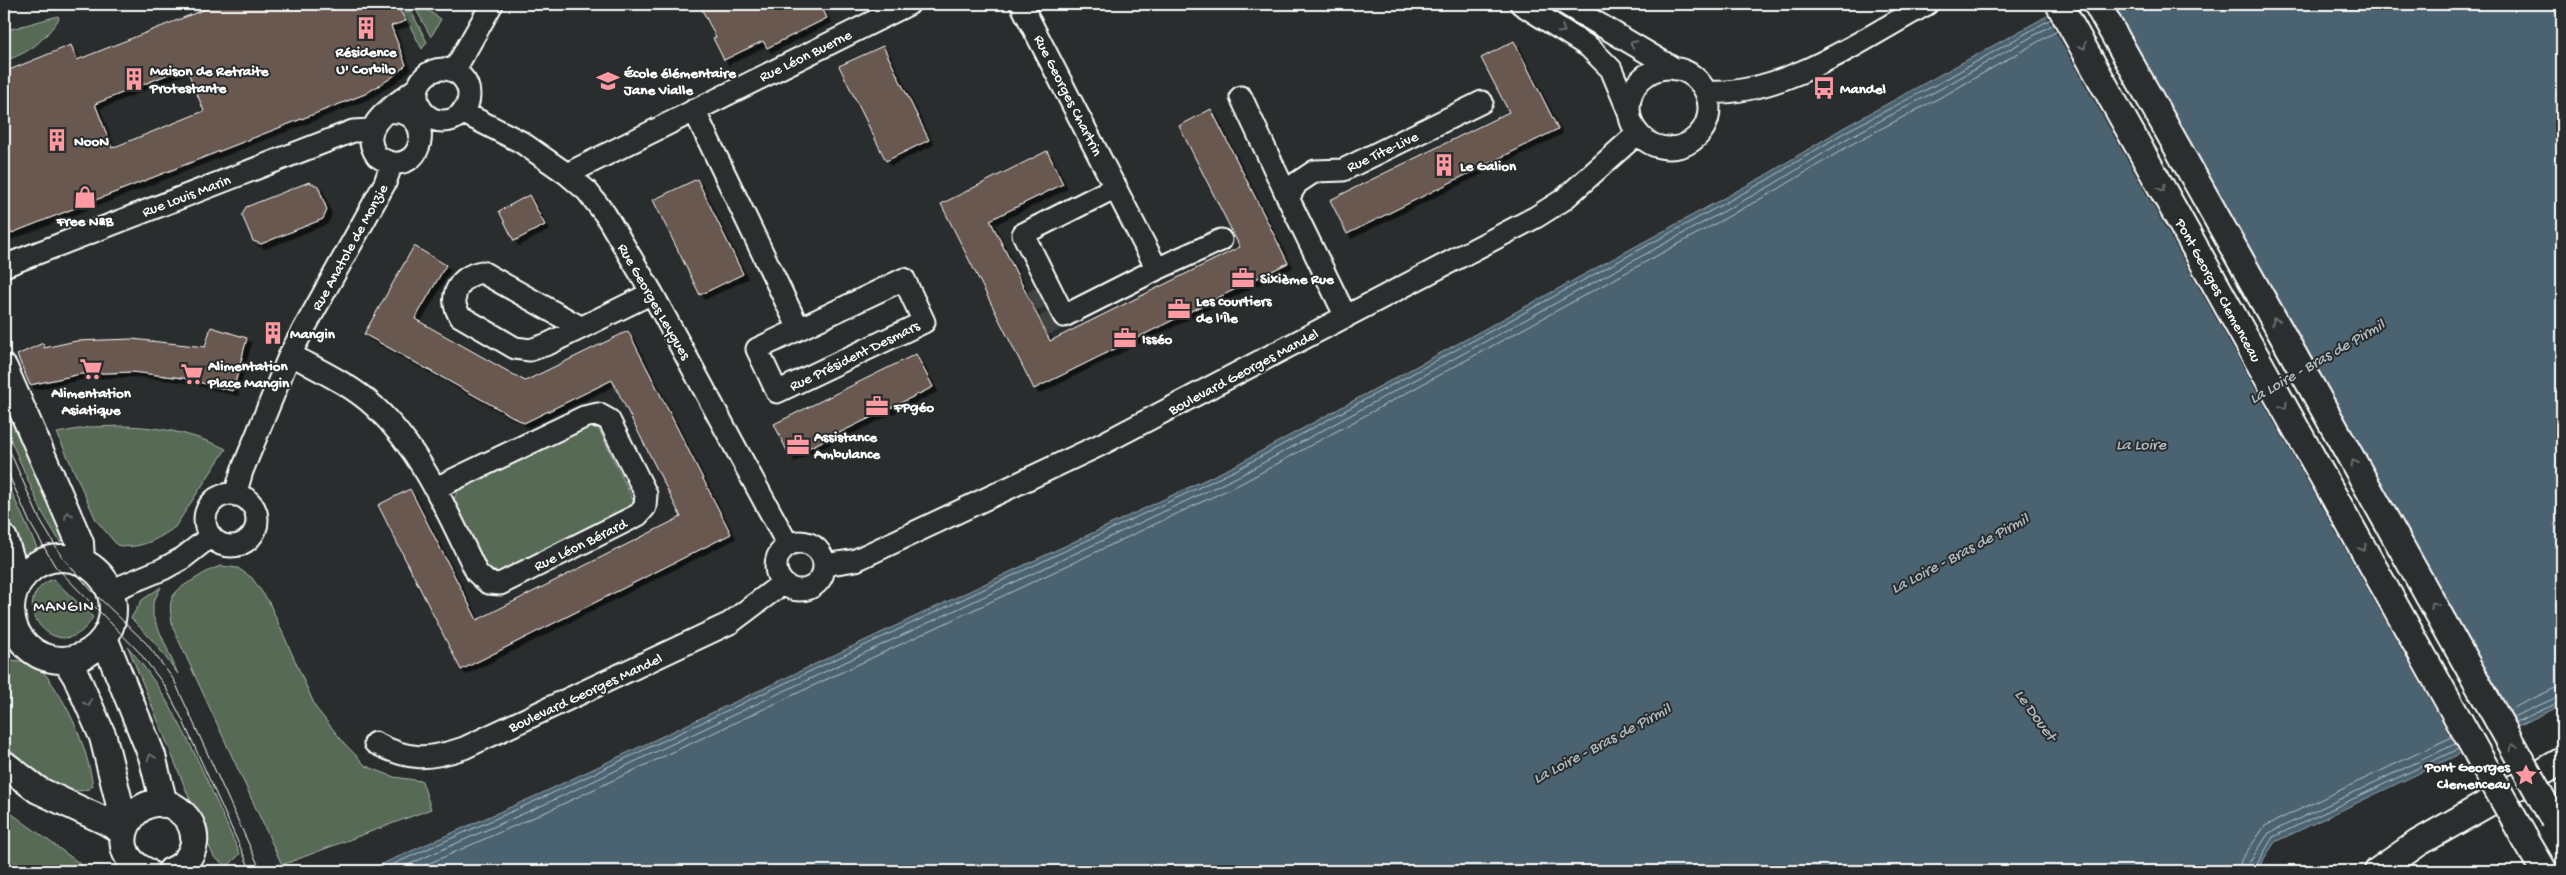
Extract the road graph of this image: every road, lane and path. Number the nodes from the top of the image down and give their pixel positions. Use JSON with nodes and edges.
{"nodes":[{"id":1,"x":492,"y":4,"type":"edge"},
{"id":2,"x":909,"y":4,"type":"edge"},
{"id":3,"x":1021,"y":4,"type":"edge"},
{"id":4,"x":1520,"y":4,"type":"edge"},
{"id":5,"x":1565,"y":4,"type":"edge"},
{"id":6,"x":1927,"y":4,"type":"edge"},
{"id":7,"x":2059,"y":4,"type":"edge"},
{"id":8,"x":2097,"y":4,"type":"edge"},
{"id":9,"x":1675,"y":69,"type":"junction"},
{"id":10,"x":454,"y":71,"type":"junction"},
{"id":11,"x":418,"y":87,"type":"junction"},
{"id":12,"x":1706,"y":92,"type":"junction"},
{"id":13,"x":1240,"y":97,"type":"dead end"},
{"id":14,"x":1482,"y":102,"type":"dead end"},
{"id":15,"x":694,"y":110,"type":"junction"},
{"id":16,"x":388,"y":112,"type":"junction"},
{"id":17,"x":462,"y":112,"type":"junction"},
{"id":18,"x":1629,"y":112,"type":"junction"},
{"id":19,"x":442,"y":121,"type":"junction"},
{"id":20,"x":370,"y":130,"type":"junction"},
{"id":21,"x":1638,"y":133,"type":"junction"},
{"id":22,"x":421,"y":142,"type":"junction"},
{"id":23,"x":392,"y":163,"type":"junction"},
{"id":24,"x":567,"y":174,"type":"junction"},
{"id":25,"x":1116,"y":187,"type":"junction"},
{"id":26,"x":1288,"y":198,"type":"junction"},
{"id":27,"x":1221,"y":240,"type":"dead end"},
{"id":28,"x":4,"y":266,"type":"edge"},
{"id":29,"x":1157,"y":269,"type":"junction"},
{"id":30,"x":652,"y":293,"type":"junction"},
{"id":31,"x":1346,"y":317,"type":"junction"},
{"id":32,"x":580,"y":327,"type":"junction"},
{"id":33,"x":799,"y":329,"type":"junction"},
{"id":34,"x":290,"y":354,"type":"junction"},
{"id":35,"x":4,"y":368,"type":"edge"},
{"id":36,"x":436,"y":488,"type":"junction"},
{"id":37,"x":235,"y":495,"type":"junction"},
{"id":38,"x":211,"y":536,"type":"junction"},
{"id":39,"x":4,"y":539,"type":"edge"},
{"id":40,"x":788,"y":545,"type":"junction"},
{"id":41,"x":81,"y":561,"type":"junction"},
{"id":42,"x":824,"y":565,"type":"junction"},
{"id":43,"x":783,"y":583,"type":"junction"},
{"id":44,"x":17,"y":585,"type":"junction"},
{"id":45,"x":110,"y":591,"type":"junction"},
{"id":46,"x":104,"y":638,"type":"junction"},
{"id":47,"x":66,"y":660,"type":"junction"},
{"id":48,"x":376,"y":743,"type":"dead end"},
{"id":49,"x":2562,"y":761,"type":"edge"},
{"id":50,"x":4,"y":764,"type":"edge"},
{"id":51,"x":164,"y":804,"type":"junction"},
{"id":52,"x":2558,"y":827,"type":"edge"},
{"id":53,"x":125,"y":829,"type":"junction"},
{"id":54,"x":196,"y":861,"type":"edge"},
{"id":55,"x":2542,"y":868,"type":"edge"},
{"id":56,"x":146,"y":871,"type":"edge"},
{"id":57,"x":171,"y":871,"type":"edge"},
{"id":58,"x":2378,"y":871,"type":"edge"}],
"edges":[{"from":1,"to":10,"type":"street"},
{"from":2,"to":15,"type":"street","name":"Rue Léon Buerne"},
{"from":3,"to":25,"type":"street","name":"Rue Georges Chartrin"},
{"from":4,"to":18,"type":"street","one_way":true},
{"from":9,"to":5,"type":"street","one_way":true},
{"from":6,"to":12,"type":"street"},
{"from":7,"to":55,"type":"main road","name":"Pont Georges Clemenceau","one_way":true,"bridge":true},
{"from":52,"to":8,"type":"main road","one_way":true,"bridge":true},
{"from":9,"to":12,"type":"street"},
{"from":9,"to":18,"type":"street"},
{"from":10,"to":11,"type":"street"},
{"from":10,"to":17,"type":"street"},
{"from":11,"to":16,"type":"street"},
{"from":11,"to":19,"type":"street"},
{"from":12,"to":21,"type":"street"},
{"from":13,"to":26,"type":"street"},
{"from":14,"to":26,"type":"street","name":"Rue Tite-Live"},
{"from":15,"to":24,"type":"street","name":"Rue Léon Buerne"},
{"from":15,"to":33,"type":"street"},
{"from":16,"to":20,"type":"street"},
{"from":16,"to":22,"type":"street"},
{"from":17,"to":19,"type":"street"},
{"from":17,"to":24,"type":"street","name":"Rue Georges Leygues"},
{"from":18,"to":21,"type":"street"},
{"from":19,"to":22,"type":"street"},
{"from":20,"to":23,"type":"street","name":"Rue Anatole de Monzie"},
{"from":20,"to":28,"type":"street","name":"Rue Louis Marin"},
{"from":21,"to":31,"type":"street","name":"Boulevard Georges Mandel"},
{"from":22,"to":23,"type":"street"},
{"from":23,"to":34,"type":"street","name":"Rue Anatole de Monzie"},
{"from":24,"to":30,"type":"street","name":"Rue Georges Leygues"},
{"from":25,"to":29,"type":"street","name":"Rue Georges Chartrin"},
{"from":25,"to":29,"type":"street"},
{"from":26,"to":31,"type":"street"},
{"from":27,"to":29,"type":"street"},
{"from":30,"to":32,"type":"street"},
{"from":30,"to":40,"type":"street","name":"Rue Georges Leygues"},
{"from":31,"to":42,"type":"street","name":"Boulevard Georges Mandel"},
{"from":32,"to":32,"type":"street"},
{"from":33,"to":33,"type":"street","name":"Rue Président Desmars"},
{"from":34,"to":36,"type":"street","name":"Rue Léon Bérard"},
{"from":34,"to":37,"type":"street","name":"Rue Anatole de Monzie"},
{"from":41,"to":35,"type":"main road","one_way":true},
{"from":36,"to":36,"type":"street","name":"Rue Léon Bérard"},
{"from":37,"to":38,"type":"street"},
{"from":37,"to":38,"type":"street"},
{"from":38,"to":45,"type":"street"},
{"from":39,"to":44,"type":"main road"},
{"from":40,"to":42,"type":"street"},
{"from":40,"to":43,"type":"street"},
{"from":41,"to":44,"type":"main road"},
{"from":41,"to":45,"type":"main road"},
{"from":42,"to":43,"type":"street"},
{"from":43,"to":48,"type":"street","name":"Boulevard Georges Mandel"},
{"from":44,"to":47,"type":"main road"},
{"from":45,"to":46,"type":"main road"},
{"from":46,"to":47,"type":"main road"},
{"from":51,"to":46,"type":"main road","one_way":true},
{"from":47,"to":53,"type":"main road","one_way":true},
{"from":49,"to":58,"type":"main road"},
{"from":50,"to":53,"type":"main road"},
{"from":51,"to":53,"type":"main road"},
{"from":51,"to":54,"type":"main road"},
{"from":53,"to":56,"type":"main road"},
{"from":54,"to":57,"type":"main road"}]}
